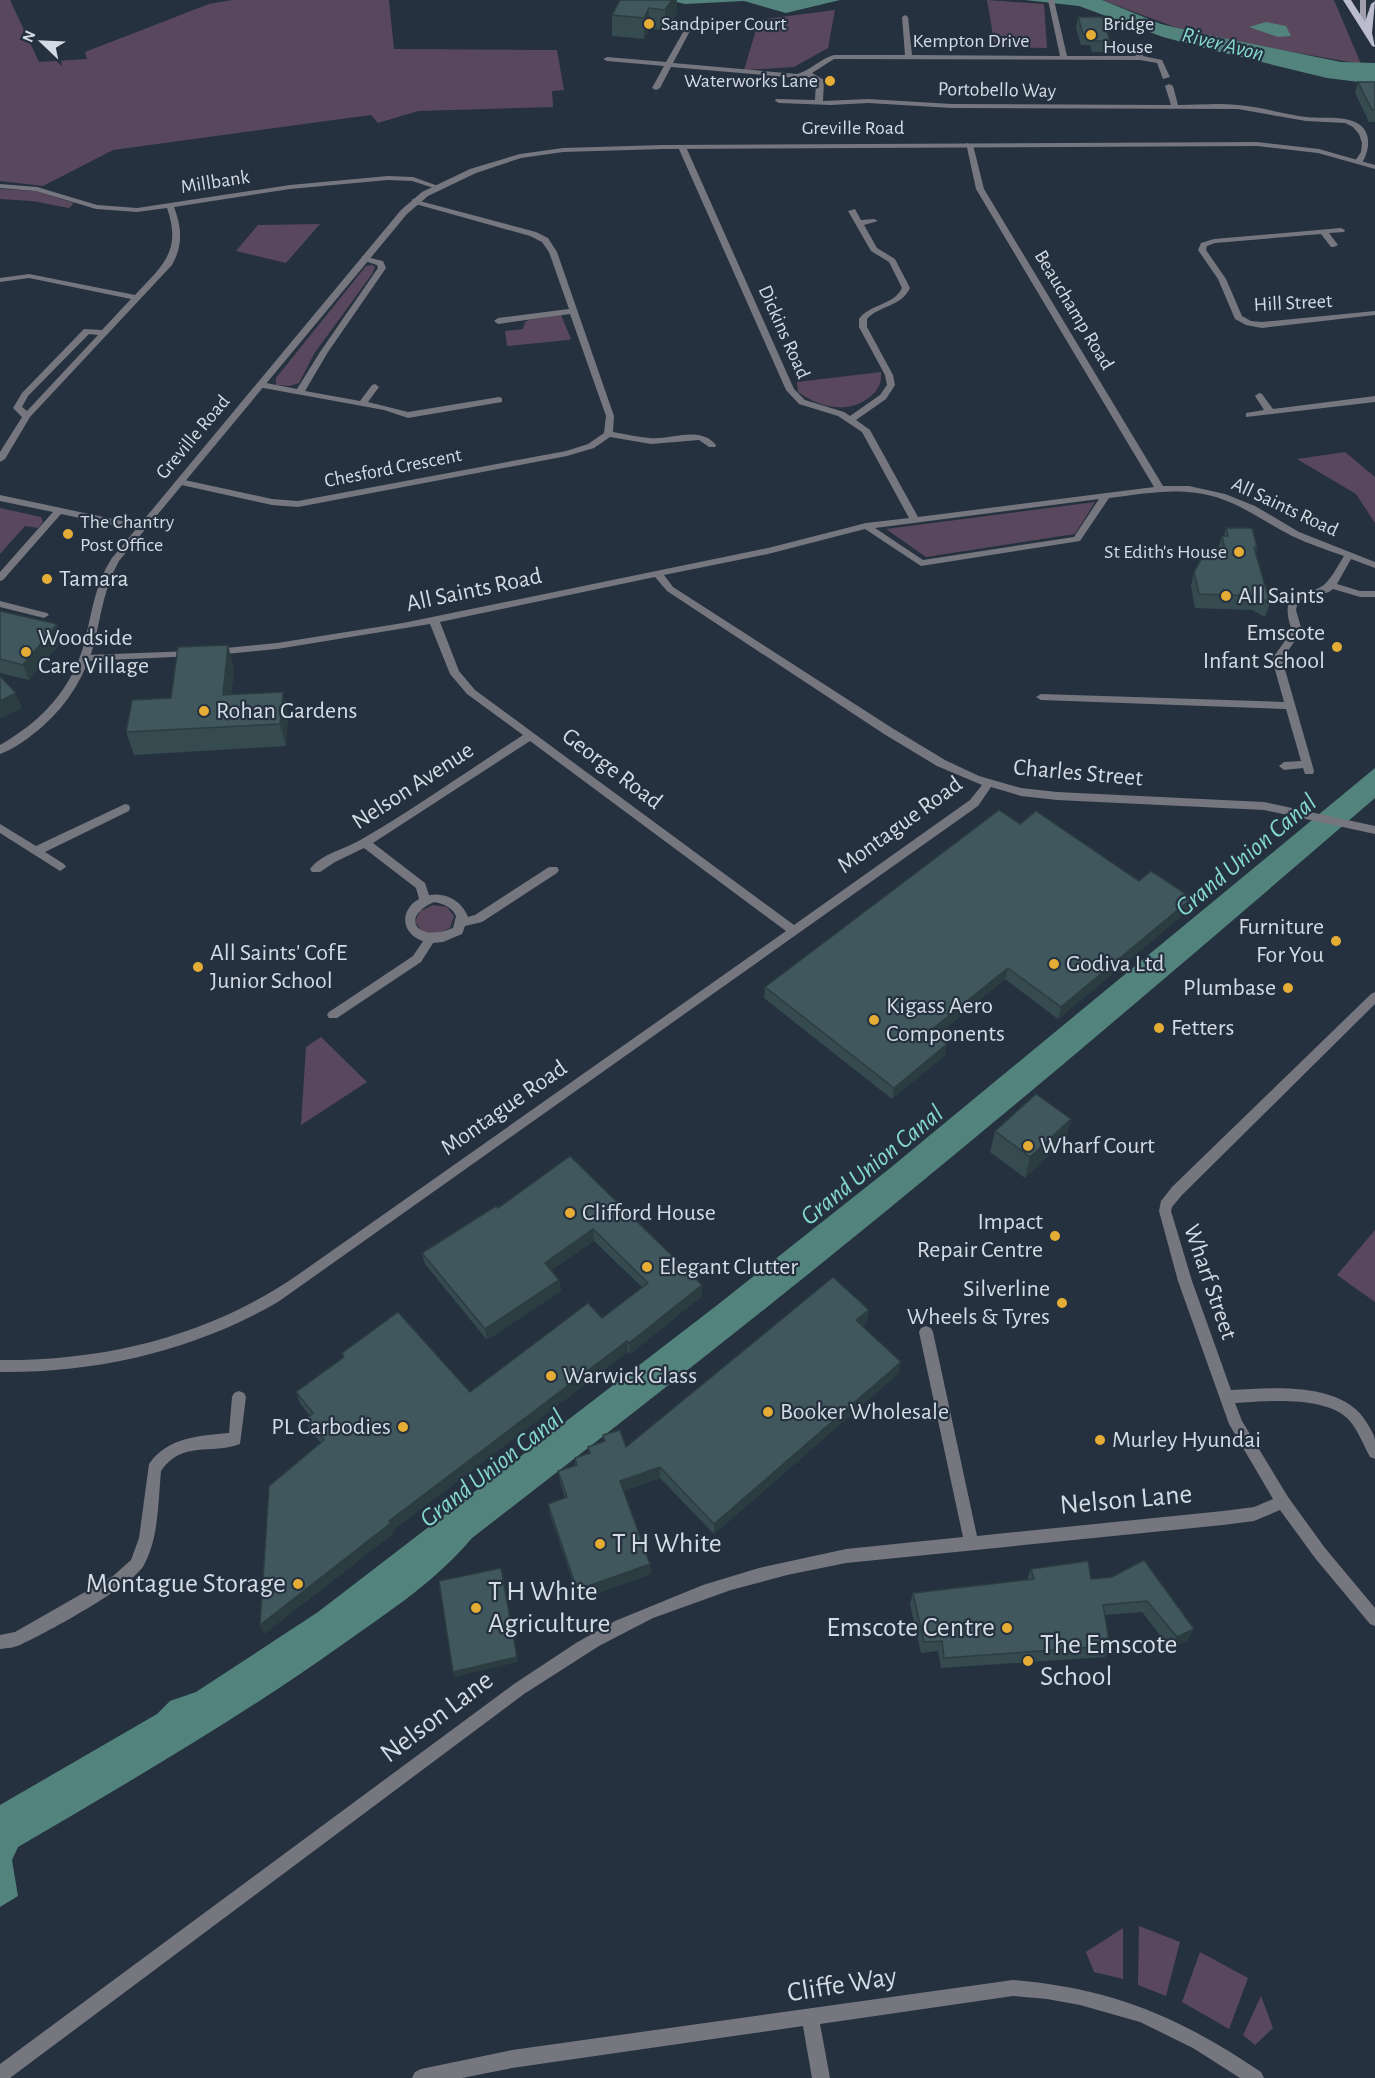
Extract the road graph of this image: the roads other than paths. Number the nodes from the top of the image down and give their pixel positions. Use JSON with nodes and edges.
{"nodes":[{"id":1,"x":1051,"y":0,"type":"edge"},
{"id":2,"x":1347,"y":0,"type":"edge"},
{"id":3,"x":1363,"y":0,"type":"edge"},
{"id":4,"x":1375,"y":4,"type":"edge"},
{"id":5,"x":905,"y":17,"type":"dead end"},
{"id":6,"x":689,"y":27,"type":"dead end"},
{"id":7,"x":1366,"y":29,"type":"junction"},
{"id":8,"x":1375,"y":44,"type":"edge"},
{"id":9,"x":1136,"y":45,"type":"dead end"},
{"id":10,"x":909,"y":57,"type":"junction"},
{"id":11,"x":607,"y":58,"type":"dead end"},
{"id":12,"x":1064,"y":58,"type":"junction"},
{"id":13,"x":1140,"y":58,"type":"junction"},
{"id":14,"x":670,"y":63,"type":"junction"},
{"id":15,"x":808,"y":74,"type":"junction"},
{"id":16,"x":656,"y":88,"type":"dead end"},
{"id":17,"x":778,"y":101,"type":"dead end"},
{"id":18,"x":819,"y":102,"type":"junction"},
{"id":19,"x":1175,"y":107,"type":"junction"},
{"id":20,"x":969,"y":145,"type":"junction"},
{"id":21,"x":682,"y":147,"type":"junction"},
{"id":22,"x":1359,"y":161,"type":"junction"},
{"id":23,"x":1375,"y":167,"type":"edge"},
{"id":24,"x":0,"y":186,"type":"edge"},
{"id":25,"x":437,"y":187,"type":"junction"},
{"id":26,"x":415,"y":201,"type":"junction"},
{"id":27,"x":170,"y":206,"type":"junction"},
{"id":28,"x":852,"y":211,"type":"dead end"},
{"id":29,"x":874,"y":221,"type":"dead end"},
{"id":30,"x":859,"y":223,"type":"junction"},
{"id":31,"x":1341,"y":230,"type":"dead end"},
{"id":32,"x":1324,"y":232,"type":"junction"},
{"id":33,"x":1334,"y":245,"type":"dead end"},
{"id":34,"x":365,"y":258,"type":"junction"},
{"id":35,"x":0,"y":280,"type":"edge"},
{"id":36,"x":137,"y":298,"type":"junction"},
{"id":37,"x":573,"y":311,"type":"junction"},
{"id":38,"x":1375,"y":313,"type":"edge"},
{"id":39,"x":498,"y":321,"type":"dead end"},
{"id":40,"x":104,"y":333,"type":"junction"},
{"id":41,"x":261,"y":385,"type":"junction"},
{"id":42,"x":375,"y":387,"type":"dead end"},
{"id":43,"x":300,"y":392,"type":"junction"},
{"id":44,"x":1259,"y":396,"type":"dead end"},
{"id":45,"x":1375,"y":399,"type":"edge"},
{"id":46,"x":499,"y":400,"type":"dead end"},
{"id":47,"x":363,"y":403,"type":"junction"},
{"id":48,"x":1270,"y":412,"type":"junction"},
{"id":49,"x":1249,"y":415,"type":"dead end"},
{"id":50,"x":27,"y":416,"type":"junction"},
{"id":51,"x":852,"y":419,"type":"junction"},
{"id":52,"x":608,"y":434,"type":"junction"},
{"id":53,"x":711,"y":445,"type":"dead end"},
{"id":54,"x":0,"y":459,"type":"edge"},
{"id":55,"x":180,"y":482,"type":"junction"},
{"id":56,"x":1160,"y":489,"type":"junction"},
{"id":57,"x":1106,"y":496,"type":"junction"},
{"id":58,"x":0,"y":498,"type":"edge"},
{"id":59,"x":59,"y":511,"type":"junction"},
{"id":60,"x":915,"y":520,"type":"junction"},
{"id":61,"x":867,"y":526,"type":"junction"},
{"id":62,"x":141,"y":528,"type":"junction"},
{"id":63,"x":1348,"y":556,"type":"junction"},
{"id":64,"x":1375,"y":565,"type":"edge"},
{"id":65,"x":658,"y":574,"type":"junction"},
{"id":66,"x":0,"y":578,"type":"edge"},
{"id":67,"x":1331,"y":585,"type":"junction"},
{"id":68,"x":1375,"y":594,"type":"edge"},
{"id":69,"x":0,"y":604,"type":"edge"},
{"id":70,"x":44,"y":615,"type":"dead end"},
{"id":71,"x":434,"y":620,"type":"junction"},
{"id":72,"x":86,"y":658,"type":"junction"},
{"id":73,"x":1041,"y":697,"type":"dead end"},
{"id":74,"x":1289,"y":706,"type":"junction"},
{"id":75,"x":531,"y":735,"type":"junction"},
{"id":76,"x":0,"y":750,"type":"edge"},
{"id":77,"x":1284,"y":766,"type":"dead end"},
{"id":78,"x":989,"y":783,"type":"junction"},
{"id":79,"x":125,"y":808,"type":"dead end"},
{"id":80,"x":0,"y":828,"type":"edge"},
{"id":81,"x":1375,"y":830,"type":"edge"},
{"id":82,"x":365,"y":843,"type":"junction"},
{"id":83,"x":36,"y":851,"type":"junction"},
{"id":84,"x":60,"y":867,"type":"dead end"},
{"id":85,"x":316,"y":869,"type":"dead end"},
{"id":86,"x":553,"y":870,"type":"dead end"},
{"id":87,"x":425,"y":901,"type":"junction"},
{"id":88,"x":462,"y":922,"type":"junction"},
{"id":89,"x":794,"y":930,"type":"junction"},
{"id":90,"x":429,"y":939,"type":"junction"},
{"id":91,"x":1375,"y":997,"type":"edge"},
{"id":92,"x":333,"y":1015,"type":"dead end"},
{"id":93,"x":926,"y":1332,"type":"dead end"},
{"id":94,"x":0,"y":1366,"type":"edge"},
{"id":95,"x":238,"y":1397,"type":"dead end"},
{"id":96,"x":1226,"y":1397,"type":"junction"},
{"id":97,"x":1375,"y":1452,"type":"edge"},
{"id":98,"x":1283,"y":1502,"type":"junction"},
{"id":99,"x":971,"y":1543,"type":"junction"},
{"id":100,"x":1375,"y":1619,"type":"edge"},
{"id":101,"x":0,"y":1642,"type":"edge"},
{"id":102,"x":810,"y":2018,"type":"junction"},
{"id":103,"x":0,"y":2076,"type":"edge"},
{"id":104,"x":421,"y":2078,"type":"edge"},
{"id":105,"x":821,"y":2078,"type":"edge"},
{"id":106,"x":1255,"y":2078,"type":"edge"}],
"edges":[{"from":1,"to":12,"type":"street"},
{"from":2,"to":7,"type":"main road"},
{"from":3,"to":7,"type":"main road"},
{"from":4,"to":7,"type":"main road"},
{"from":5,"to":10,"type":"street"},
{"from":6,"to":14,"type":"street"},
{"from":7,"to":8,"type":"main road"},
{"from":9,"to":13,"type":"street"},
{"from":10,"to":12,"type":"street","name":"Kempton Drive"},
{"from":10,"to":15,"type":"street","name":"Kempton Drive"},
{"from":11,"to":14,"type":"street"},
{"from":12,"to":13,"type":"street","name":"Kempton Drive"},
{"from":13,"to":19,"type":"street","name":"Kempton Drive"},
{"from":14,"to":15,"type":"street"},
{"from":14,"to":16,"type":"street"},
{"from":15,"to":18,"type":"street"},
{"from":17,"to":18,"type":"street","name":"Portobello Way"},
{"from":18,"to":19,"type":"street","name":"Portobello Way"},
{"from":19,"to":22,"type":"street","name":"Portobello Way"},
{"from":20,"to":21,"type":"street","name":"Greville Road"},
{"from":20,"to":22,"type":"street","name":"Greville Road"},
{"from":20,"to":56,"type":"street","name":"Beauchamp Road"},
{"from":21,"to":25,"type":"street","name":"Greville Road"},
{"from":21,"to":51,"type":"street","name":"Dickins Road"},
{"from":22,"to":23,"type":"street","name":"Greville Road"},
{"from":24,"to":27,"type":"street","name":"Millbank"},
{"from":25,"to":26,"type":"street","name":"Greville Road"},
{"from":25,"to":27,"type":"street","name":"Millbank"},
{"from":26,"to":34,"type":"street","name":"Greville Road"},
{"from":26,"to":37,"type":"street"},
{"from":27,"to":36,"type":"street"},
{"from":28,"to":30,"type":"street"},
{"from":29,"to":30,"type":"street"},
{"from":30,"to":51,"type":"street"},
{"from":31,"to":32,"type":"street","name":"Hill Street"},
{"from":32,"to":33,"type":"street"},
{"from":32,"to":38,"type":"street","name":"Hill Street"},
{"from":34,"to":41,"type":"street","name":"Greville Road"},
{"from":34,"to":43,"type":"street"},
{"from":35,"to":36,"type":"street"},
{"from":36,"to":40,"type":"street"},
{"from":37,"to":39,"type":"street"},
{"from":37,"to":52,"type":"street"},
{"from":40,"to":50,"type":"street"},
{"from":40,"to":50,"type":"street"},
{"from":41,"to":43,"type":"street"},
{"from":41,"to":55,"type":"street","name":"Greville Road"},
{"from":42,"to":47,"type":"street"},
{"from":43,"to":47,"type":"street"},
{"from":44,"to":48,"type":"street"},
{"from":45,"to":48,"type":"street"},
{"from":46,"to":47,"type":"street"},
{"from":48,"to":49,"type":"street"},
{"from":50,"to":54,"type":"street"},
{"from":51,"to":60,"type":"street","name":"Dickins Road"},
{"from":52,"to":53,"type":"street"},
{"from":52,"to":55,"type":"street","name":"Chesford Crescent"},
{"from":55,"to":62,"type":"street","name":"Greville Road"},
{"from":56,"to":57,"type":"street","name":"All Saints Road"},
{"from":56,"to":63,"type":"street","name":"All Saints Road"},
{"from":57,"to":60,"type":"street","name":"All Saints Road"},
{"from":57,"to":61,"type":"street"},
{"from":58,"to":59,"type":"street"},
{"from":59,"to":62,"type":"street"},
{"from":59,"to":66,"type":"street"},
{"from":60,"to":61,"type":"street","name":"All Saints Road"},
{"from":61,"to":65,"type":"street","name":"All Saints Road"},
{"from":62,"to":72,"type":"street","name":"Greville Road"},
{"from":63,"to":64,"type":"street","name":"All Saints Road"},
{"from":63,"to":67,"type":"street"},
{"from":65,"to":71,"type":"street","name":"All Saints Road"},
{"from":65,"to":78,"type":"street","name":"Charles Street"},
{"from":67,"to":68,"type":"street"},
{"from":67,"to":74,"type":"street"},
{"from":69,"to":70,"type":"street"},
{"from":71,"to":72,"type":"street","name":"All Saints Road"},
{"from":71,"to":75,"type":"street","name":"George Road"},
{"from":72,"to":76,"type":"street","name":"Greville Road"},
{"from":73,"to":74,"type":"street"},
{"from":74,"to":77,"type":"street"},
{"from":75,"to":82,"type":"street","name":"Nelson Avenue"},
{"from":75,"to":89,"type":"street","name":"George Road"},
{"from":78,"to":81,"type":"street","name":"Charles Street"},
{"from":78,"to":89,"type":"street","name":"Montague Road"},
{"from":79,"to":83,"type":"street"},
{"from":80,"to":83,"type":"street"},
{"from":82,"to":85,"type":"street","name":"Nelson Avenue"},
{"from":82,"to":87,"type":"street"},
{"from":83,"to":84,"type":"street"},
{"from":86,"to":88,"type":"street"},
{"from":87,"to":88,"type":"street"},
{"from":87,"to":90,"type":"street"},
{"from":88,"to":90,"type":"street"},
{"from":89,"to":94,"type":"street","name":"Montague Road"},
{"from":90,"to":92,"type":"street"},
{"from":91,"to":96,"type":"street","name":"Wharf Street"},
{"from":93,"to":99,"type":"street"},
{"from":95,"to":101,"type":"street"},
{"from":96,"to":97,"type":"street"},
{"from":96,"to":98,"type":"street","name":"Wharf Street"},
{"from":98,"to":99,"type":"street","name":"Nelson Lane"},
{"from":98,"to":100,"type":"street","name":"Wharf Street"},
{"from":99,"to":103,"type":"street","name":"Nelson Lane"},
{"from":102,"to":104,"type":"street","name":"Cliffe Way"},
{"from":102,"to":105,"type":"street"},
{"from":102,"to":106,"type":"street","name":"Cliffe Way"}]}
